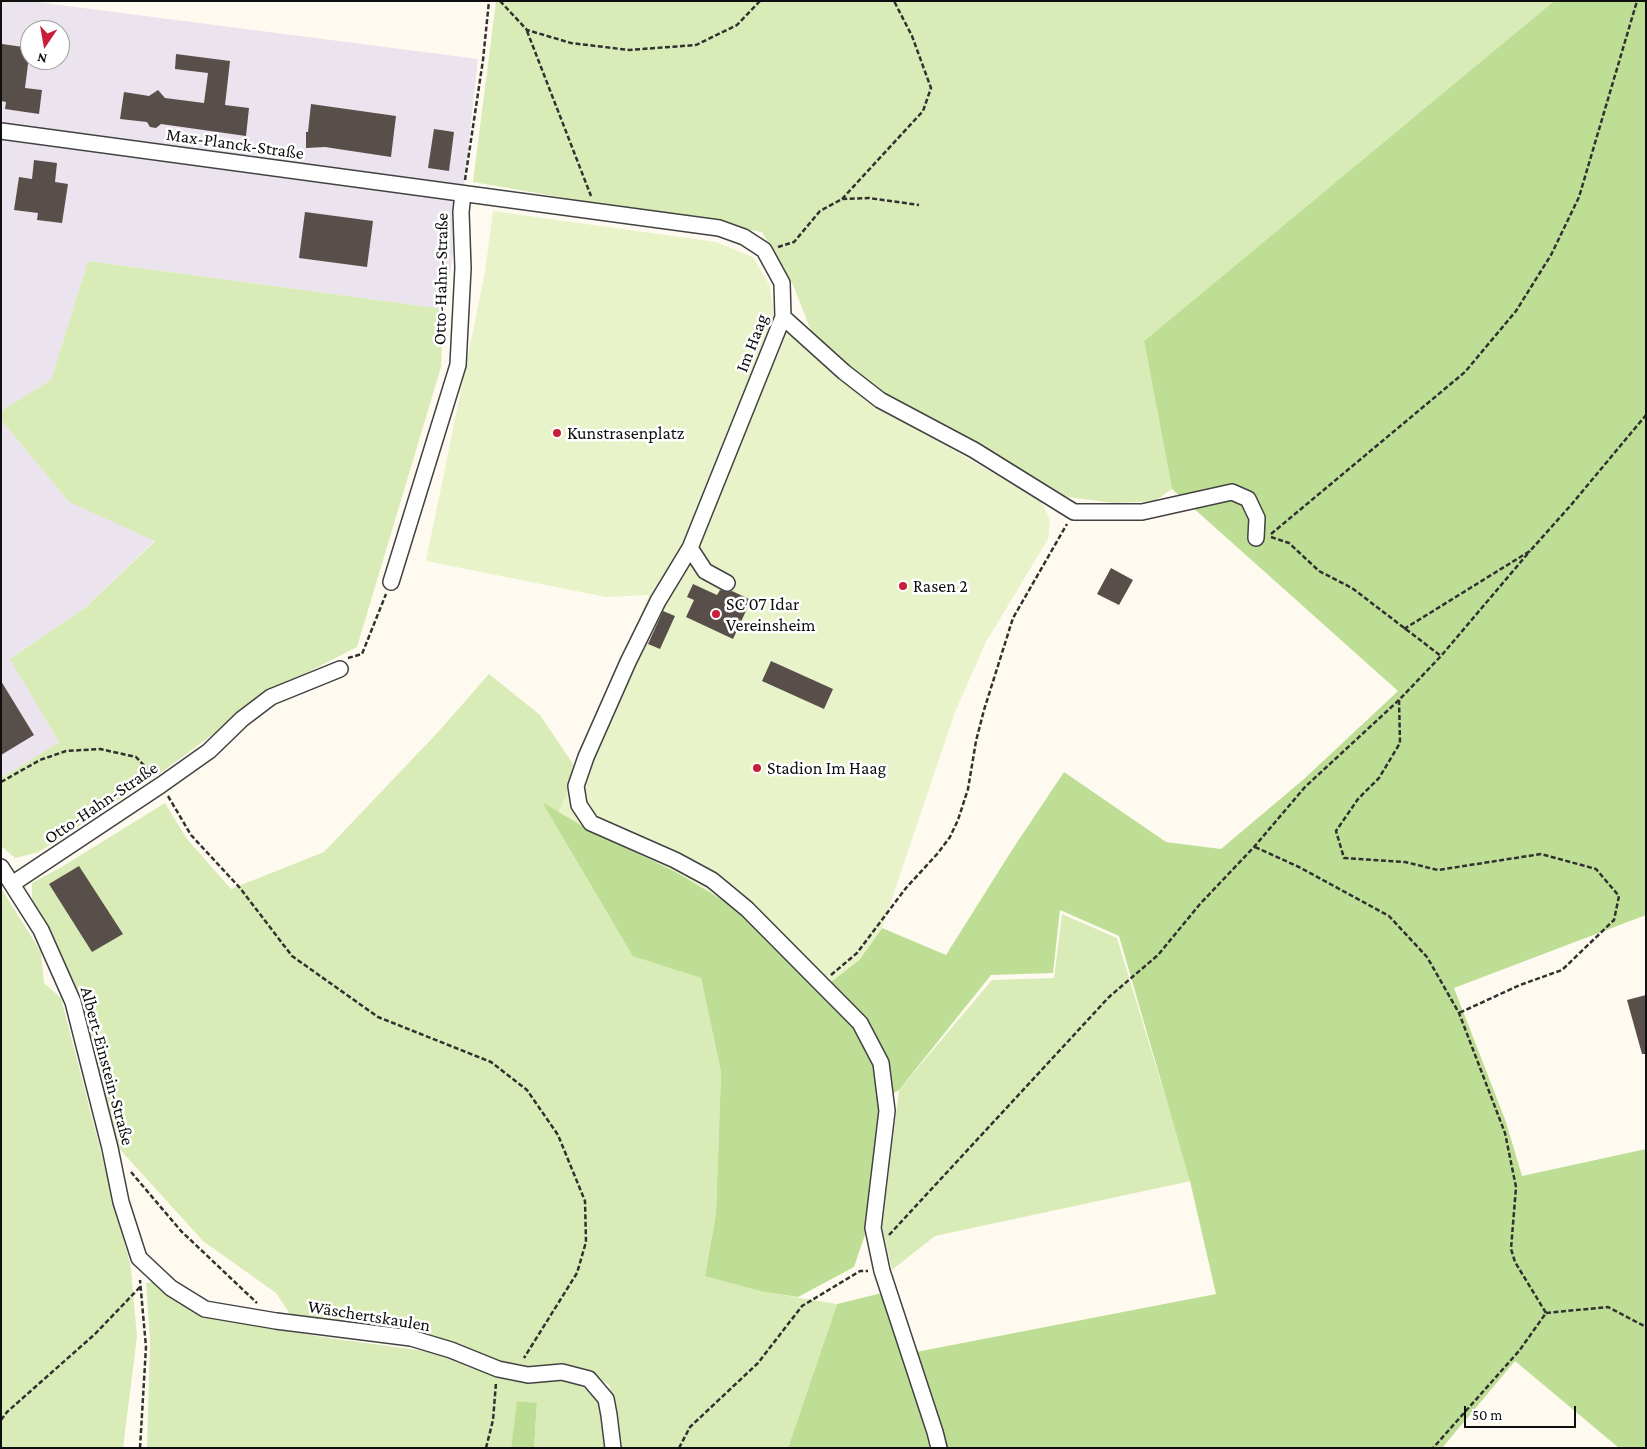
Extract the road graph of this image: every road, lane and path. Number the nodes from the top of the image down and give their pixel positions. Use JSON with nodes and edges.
{"nodes":[{"id":1,"x":489,"y":1,"type":"edge"},
{"id":2,"x":500,"y":1,"type":"edge"},
{"id":3,"x":760,"y":1,"type":"edge"},
{"id":4,"x":894,"y":1,"type":"edge"},
{"id":5,"x":1637,"y":1,"type":"edge"},
{"id":6,"x":527,"y":30,"type":"junction"},
{"id":7,"x":1,"y":131,"type":"edge"},
{"id":8,"x":463,"y":194,"type":"junction"},
{"id":9,"x":842,"y":199,"type":"junction"},
{"id":10,"x":919,"y":205,"type":"dead end"},
{"id":11,"x":597,"y":211,"type":"junction"},
{"id":12,"x":764,"y":250,"type":"junction"},
{"id":13,"x":783,"y":317,"type":"junction"},
{"id":14,"x":1646,"y":415,"type":"edge"},
{"id":15,"x":1074,"y":512,"type":"junction"},
{"id":16,"x":1256,"y":538,"type":"dead end"},
{"id":17,"x":690,"y":548,"type":"junction"},
{"id":18,"x":1530,"y":551,"type":"junction"},
{"id":19,"x":391,"y":582,"type":"joint"},
{"id":20,"x":727,"y":583,"type":"dead end"},
{"id":21,"x":1404,"y":629,"type":"junction"},
{"id":22,"x":1441,"y":656,"type":"junction"},
{"id":23,"x":340,"y":669,"type":"joint"},
{"id":24,"x":1399,"y":700,"type":"junction"},
{"id":25,"x":1,"y":782,"type":"edge"},
{"id":26,"x":162,"y":785,"type":"junction"},
{"id":27,"x":1254,"y":847,"type":"junction"},
{"id":28,"x":1,"y":866,"type":"edge"},
{"id":29,"x":12,"y":884,"type":"junction"},
{"id":30,"x":820,"y":984,"type":"junction"},
{"id":31,"x":1459,"y":1013,"type":"junction"},
{"id":32,"x":130,"y":1171,"type":"dead end"},
{"id":33,"x":878,"y":1248,"type":"junction"},
{"id":34,"x":139,"y":1258,"type":"junction"},
{"id":35,"x":882,"y":1271,"type":"junction"},
{"id":36,"x":141,"y":1286,"type":"junction"},
{"id":37,"x":1546,"y":1313,"type":"junction"},
{"id":38,"x":276,"y":1320,"type":"junction"},
{"id":39,"x":1646,"y":1328,"type":"edge"},
{"id":40,"x":498,"y":1369,"type":"junction"},
{"id":41,"x":516,"y":1372,"type":"junction"},
{"id":42,"x":1,"y":1420,"type":"edge"},
{"id":43,"x":140,"y":1448,"type":"edge"},
{"id":44,"x":486,"y":1448,"type":"edge"},
{"id":45,"x":613,"y":1448,"type":"edge"},
{"id":46,"x":679,"y":1448,"type":"edge"},
{"id":47,"x":938,"y":1448,"type":"edge"},
{"id":48,"x":1433,"y":1448,"type":"edge"}],
"edges":[{"from":1,"to":8,"type":"path"},
{"from":2,"to":6,"type":"path"},
{"from":3,"to":6,"type":"path"},
{"from":4,"to":9,"type":"path"},
{"from":5,"to":21,"type":"path"},
{"from":6,"to":11,"type":"path"},
{"from":7,"to":8,"type":"street","name":"Max-Planck-Straße"},
{"from":8,"to":11,"type":"street","name":"Im Haag"},
{"from":8,"to":19,"type":"street","name":"Otto-Hahn-Straße"},
{"from":9,"to":10,"type":"path"},
{"from":9,"to":12,"type":"path"},
{"from":11,"to":12,"type":"street","name":"Im Haag"},
{"from":12,"to":13,"type":"street","name":"Im Haag"},
{"from":13,"to":15,"type":"street"},
{"from":13,"to":17,"type":"street","name":"Im Haag"},
{"from":14,"to":18,"type":"path"},
{"from":15,"to":16,"type":"street"},
{"from":15,"to":30,"type":"path"},
{"from":17,"to":20,"type":"street"},
{"from":17,"to":30,"type":"street","name":"Im Haag"},
{"from":18,"to":21,"type":"path"},
{"from":18,"to":22,"type":"path"},
{"from":19,"to":23,"type":"path"},
{"from":21,"to":22,"type":"path"},
{"from":22,"to":24,"type":"path"},
{"from":23,"to":26,"type":"street","name":"Otto-Hahn-Straße"},
{"from":24,"to":27,"type":"path"},
{"from":24,"to":31,"type":"path"},
{"from":25,"to":26,"type":"path"},
{"from":26,"to":29,"type":"street","name":"Otto-Hahn-Straße"},
{"from":26,"to":41,"type":"path"},
{"from":27,"to":31,"type":"path"},
{"from":27,"to":33,"type":"path"},
{"from":28,"to":29,"type":"street","name":"Albert-Einstein-Straße"},
{"from":29,"to":34,"type":"street","name":"Albert-Einstein-Straße"},
{"from":30,"to":33,"type":"street","name":"Im Haag"},
{"from":31,"to":37,"type":"path"},
{"from":32,"to":38,"type":"path"},
{"from":33,"to":35,"type":"street","name":"Im Haag"},
{"from":34,"to":36,"type":"path"},
{"from":34,"to":38,"type":"street","name":"Wäschertskaulen"},
{"from":35,"to":46,"type":"path"},
{"from":35,"to":47,"type":"street","name":"Im Haag"},
{"from":36,"to":42,"type":"path"},
{"from":36,"to":43,"type":"path"},
{"from":37,"to":39,"type":"path"},
{"from":37,"to":48,"type":"path"},
{"from":38,"to":40,"type":"street","name":"Wäschertskaulen"},
{"from":40,"to":41,"type":"street","name":"Wäschertskaulen"},
{"from":40,"to":44,"type":"path"},
{"from":41,"to":45,"type":"street","name":"Wäschertskaulen"}]}
